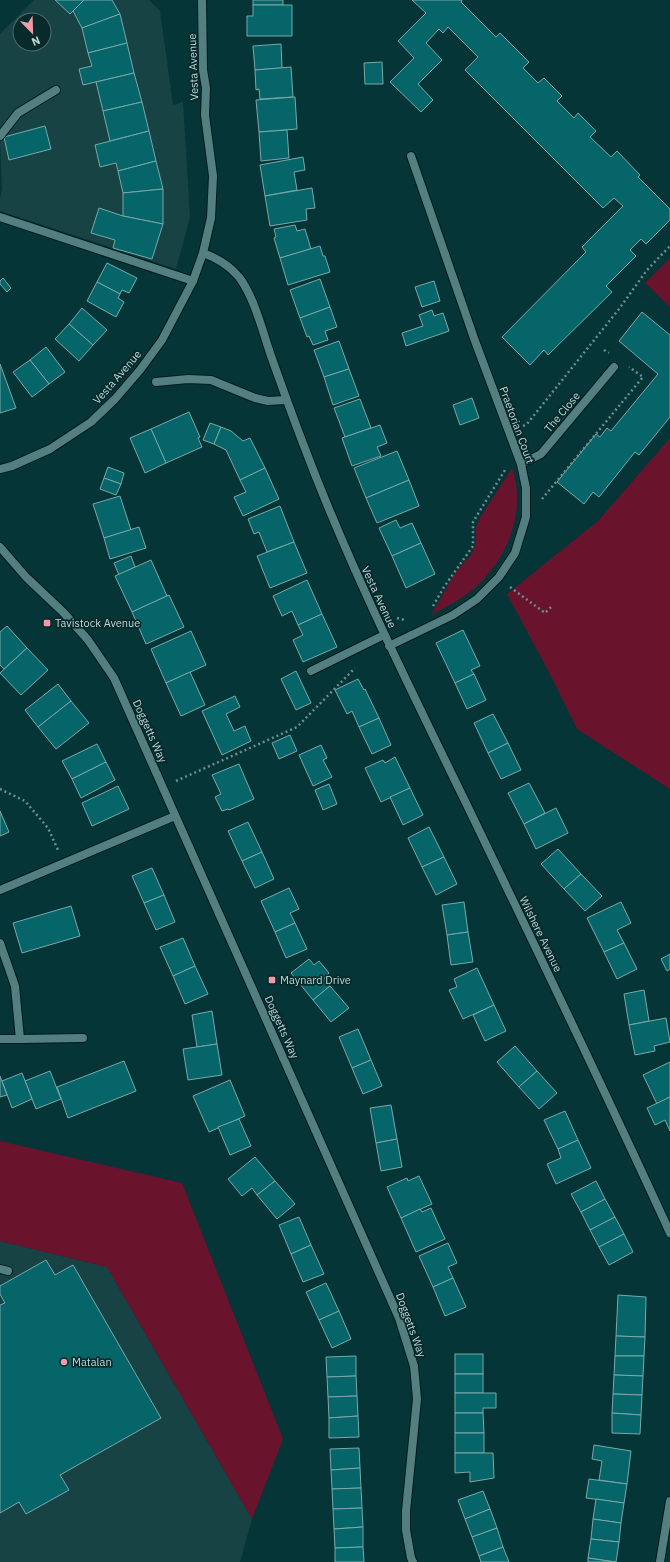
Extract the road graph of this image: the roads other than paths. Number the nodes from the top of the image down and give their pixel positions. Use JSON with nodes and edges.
{"nodes":[{"id":1,"x":202,"y":0,"type":"edge"},
{"id":2,"x":56,"y":90,"type":"dead end"},
{"id":3,"x":0,"y":136,"type":"edge"},
{"id":4,"x":411,"y":156,"type":"dead end"},
{"id":5,"x":0,"y":217,"type":"edge"},
{"id":6,"x":203,"y":252,"type":"junction"},
{"id":7,"x":193,"y":281,"type":"junction"},
{"id":8,"x":614,"y":367,"type":"dead end"},
{"id":9,"x":156,"y":382,"type":"dead end"},
{"id":10,"x":286,"y":400,"type":"junction"},
{"id":11,"x":521,"y":464,"type":"junction"},
{"id":12,"x":0,"y":469,"type":"edge"},
{"id":13,"x":0,"y":547,"type":"edge"},
{"id":14,"x":384,"y":634,"type":"junction"},
{"id":15,"x":389,"y":646,"type":"junction"},
{"id":16,"x":311,"y":671,"type":"dead end"},
{"id":17,"x":175,"y":816,"type":"junction"},
{"id":18,"x":0,"y":890,"type":"edge"},
{"id":19,"x":0,"y":943,"type":"edge"},
{"id":20,"x":83,"y":1038,"type":"dead end"},
{"id":21,"x":0,"y":1039,"type":"edge"},
{"id":22,"x":20,"y":1039,"type":"junction"},
{"id":23,"x":670,"y":1233,"type":"edge"},
{"id":24,"x":670,"y":1501,"type":"edge"},
{"id":25,"x":413,"y":1562,"type":"edge"},
{"id":26,"x":660,"y":1562,"type":"edge"}],
"edges":[{"from":1,"to":6,"type":"street","name":"Vesta Avenue"},
{"from":2,"to":3,"type":"street"},
{"from":4,"to":11,"type":"street","name":"Praetorian Court"},
{"from":5,"to":7,"type":"street"},
{"from":6,"to":7,"type":"street","name":"Vesta Avenue"},
{"from":6,"to":10,"type":"street","name":"Vesta Avenue"},
{"from":7,"to":12,"type":"street","name":"Vesta Avenue"},
{"from":8,"to":11,"type":"street","name":"The Close"},
{"from":9,"to":10,"type":"street"},
{"from":10,"to":14,"type":"street","name":"Vesta Avenue"},
{"from":11,"to":15,"type":"street","name":"Praetorian Court"},
{"from":13,"to":17,"type":"street","name":"Doggetts Way"},
{"from":14,"to":15,"type":"street","name":"Vesta Avenue"},
{"from":14,"to":16,"type":"street"},
{"from":15,"to":23,"type":"street","name":"Wilshere Avenue"},
{"from":17,"to":18,"type":"street"},
{"from":17,"to":25,"type":"street","name":"Doggetts Way"},
{"from":19,"to":22,"type":"street"},
{"from":20,"to":22,"type":"street"},
{"from":21,"to":22,"type":"street"},
{"from":24,"to":26,"type":"street"}]}
